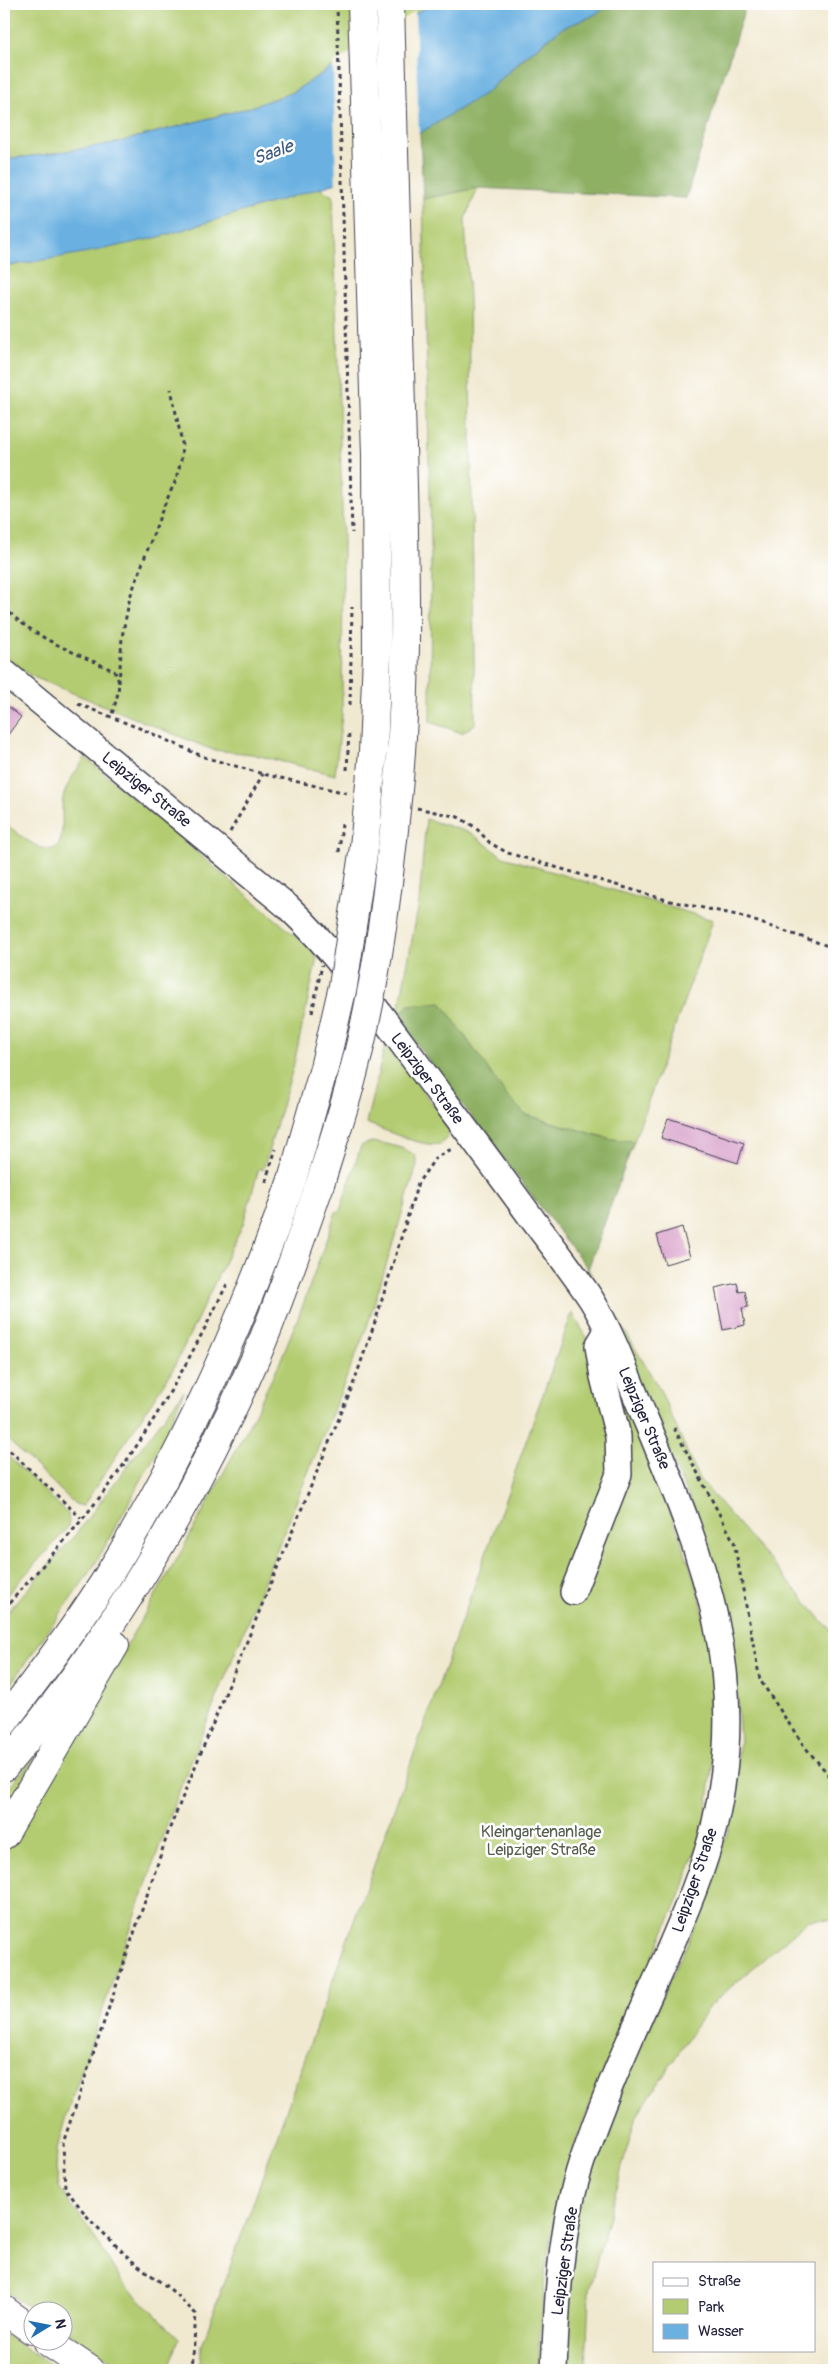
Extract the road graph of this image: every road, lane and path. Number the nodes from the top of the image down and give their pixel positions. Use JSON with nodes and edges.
{"nodes":[{"id":1,"x":337,"y":4,"type":"edge"},
{"id":2,"x":362,"y":4,"type":"edge"},
{"id":3,"x":390,"y":4,"type":"edge"},
{"id":4,"x":171,"y":389,"type":"dead end"},
{"id":5,"x":352,"y":539,"type":"dead end"},
{"id":6,"x":352,"y":604,"type":"dead end"},
{"id":7,"x":4,"y":607,"type":"edge"},
{"id":8,"x":4,"y":672,"type":"edge"},
{"id":9,"x":119,"y":683,"type":"junction"},
{"id":10,"x":350,"y":707,"type":"dead end"},
{"id":11,"x":111,"y":717,"type":"dead end"},
{"id":12,"x":128,"y":724,"type":"dead end"},
{"id":13,"x":350,"y":726,"type":"dead end"},
{"id":14,"x":263,"y":774,"type":"junction"},
{"id":15,"x":346,"y":779,"type":"dead end"},
{"id":16,"x":345,"y":788,"type":"dead end"},
{"id":17,"x":327,"y":789,"type":"dead end"},
{"id":18,"x":344,"y":798,"type":"dead end"},
{"id":19,"x":440,"y":813,"type":"dead end"},
{"id":20,"x":342,"y":817,"type":"dead end"},
{"id":21,"x":220,"y":849,"type":"junction"},
{"id":22,"x":338,"y":856,"type":"dead end"},
{"id":23,"x":834,"y":948,"type":"edge"},
{"id":24,"x":323,"y":958,"type":"dead end"},
{"id":25,"x":310,"y":1021,"type":"dead end"},
{"id":26,"x":472,"y":1137,"type":"junction"},
{"id":27,"x":276,"y":1148,"type":"dead end"},
{"id":28,"x":280,"y":1176,"type":"junction"},
{"id":29,"x":264,"y":1189,"type":"dead end"},
{"id":30,"x":231,"y":1275,"type":"dead end"},
{"id":31,"x":607,"y":1331,"type":"junction"},
{"id":32,"x":671,"y":1422,"type":"dead end"},
{"id":33,"x":4,"y":1445,"type":"edge"},
{"id":34,"x":81,"y":1518,"type":"junction"},
{"id":35,"x":161,"y":1542,"type":"junction"},
{"id":36,"x":572,"y":1592,"type":"dead end"},
{"id":37,"x":4,"y":1609,"type":"edge"},
{"id":38,"x":4,"y":1722,"type":"edge"},
{"id":39,"x":4,"y":1767,"type":"edge"},
{"id":40,"x":834,"y":1781,"type":"edge"},
{"id":41,"x":4,"y":1835,"type":"edge"},
{"id":42,"x":4,"y":2310,"type":"edge"},
{"id":43,"x":22,"y":2323,"type":"edge"},
{"id":44,"x":63,"y":2352,"type":"edge"},
{"id":45,"x":90,"y":2370,"type":"edge"},
{"id":46,"x":192,"y":2370,"type":"edge"},
{"id":47,"x":554,"y":2370,"type":"edge"}],
"edges":[{"from":1,"to":5,"type":"path","bridge":true},
{"from":2,"to":28,"type":"highway","bridge":true},
{"from":3,"to":35,"type":"highway","bridge":true},
{"from":4,"to":9,"type":"path"},
{"from":6,"to":10,"type":"path","bridge":true},
{"from":7,"to":9,"type":"path"},
{"from":8,"to":21,"type":"street","name":"Leipziger Straße"},
{"from":9,"to":11,"type":"path"},
{"from":12,"to":14,"type":"path"},
{"from":13,"to":15,"type":"path","bridge":true},
{"from":14,"to":17,"type":"path"},
{"from":14,"to":21,"type":"path"},
{"from":16,"to":18,"type":"path"},
{"from":19,"to":23,"type":"path"},
{"from":20,"to":22,"type":"path","bridge":true},
{"from":21,"to":26,"type":"street","name":"Leipziger Straße"},
{"from":24,"to":25,"type":"path","bridge":true},
{"from":26,"to":31,"type":"street","name":"Leipziger Straße"},
{"from":26,"to":46,"type":"path"},
{"from":27,"to":28,"type":"path","bridge":true},
{"from":28,"to":29,"type":"path"},
{"from":28,"to":38,"type":"highway"},
{"from":30,"to":34,"type":"path"},
{"from":31,"to":36,"type":"street"},
{"from":31,"to":47,"type":"street","name":"Leipziger Straße"},
{"from":32,"to":40,"type":"path"},
{"from":33,"to":34,"type":"path"},
{"from":34,"to":37,"type":"path"},
{"from":35,"to":39,"type":"highway"},
{"from":35,"to":41,"type":"highway"},
{"from":42,"to":43,"type":"highway"},
{"from":44,"to":45,"type":"highway"}]}
